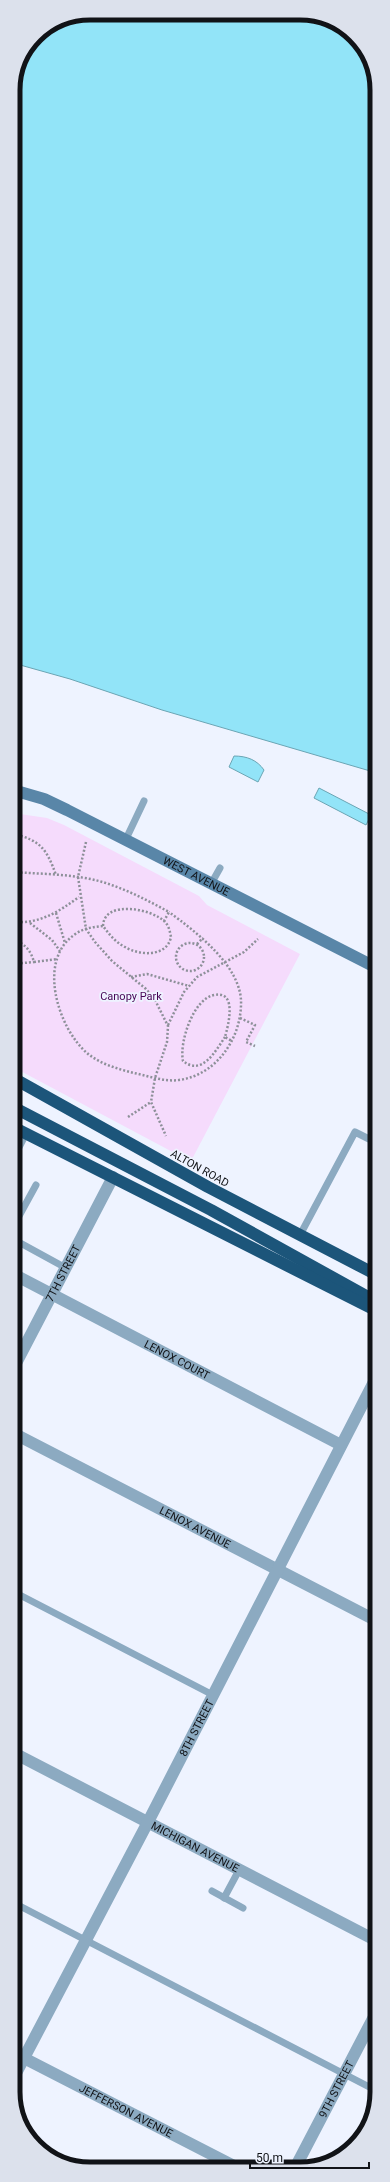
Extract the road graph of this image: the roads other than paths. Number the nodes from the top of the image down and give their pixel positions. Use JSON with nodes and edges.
{"nodes":[{"id":1,"x":20,"y":792,"type":"edge"},
{"id":2,"x":144,"y":801,"type":"dead end"},
{"id":3,"x":126,"y":838,"type":"junction"},
{"id":4,"x":220,"y":868,"type":"dead end"},
{"id":5,"x":212,"y":884,"type":"junction"},
{"id":6,"x":370,"y":964,"type":"edge"},
{"id":7,"x":20,"y":1082,"type":"edge"},
{"id":8,"x":20,"y":1111,"type":"edge"},
{"id":9,"x":20,"y":1131,"type":"edge"},
{"id":10,"x":26,"y":1134,"type":"junction"},
{"id":11,"x":370,"y":1140,"type":"edge"},
{"id":12,"x":20,"y":1146,"type":"edge"},
{"id":13,"x":113,"y":1177,"type":"junction"},
{"id":14,"x":36,"y":1185,"type":"dead end"},
{"id":15,"x":20,"y":1214,"type":"edge"},
{"id":16,"x":300,"y":1236,"type":"junction"},
{"id":17,"x":20,"y":1243,"type":"edge"},
{"id":18,"x":66,"y":1268,"type":"junction"},
{"id":19,"x":370,"y":1271,"type":"edge"},
{"id":20,"x":20,"y":1278,"type":"edge"},
{"id":21,"x":52,"y":1294,"type":"junction"},
{"id":22,"x":370,"y":1298,"type":"edge"},
{"id":23,"x":370,"y":1307,"type":"edge"},
{"id":24,"x":20,"y":1357,"type":"edge"},
{"id":25,"x":370,"y":1389,"type":"edge"},
{"id":26,"x":20,"y":1436,"type":"edge"},
{"id":27,"x":341,"y":1445,"type":"junction"},
{"id":28,"x":277,"y":1569,"type":"junction"},
{"id":29,"x":20,"y":1595,"type":"edge"},
{"id":30,"x":370,"y":1617,"type":"edge"},
{"id":31,"x":213,"y":1695,"type":"junction"},
{"id":32,"x":20,"y":1756,"type":"edge"},
{"id":33,"x":148,"y":1822,"type":"junction"},
{"id":34,"x":239,"y":1870,"type":"junction"},
{"id":35,"x":212,"y":1892,"type":"dead end"},
{"id":36,"x":224,"y":1898,"type":"junction"},
{"id":37,"x":20,"y":1906,"type":"edge"},
{"id":38,"x":243,"y":1908,"type":"dead end"},
{"id":39,"x":370,"y":1937,"type":"edge"},
{"id":40,"x":86,"y":1940,"type":"junction"},
{"id":41,"x":370,"y":2024,"type":"edge"},
{"id":42,"x":20,"y":2053,"type":"edge"},
{"id":43,"x":20,"y":2056,"type":"edge"},
{"id":44,"x":344,"y":2074,"type":"junction"},
{"id":45,"x":370,"y":2087,"type":"edge"},
{"id":46,"x":226,"y":2162,"type":"edge"},
{"id":47,"x":298,"y":2162,"type":"edge"}],
"edges":[{"from":1,"to":3,"type":"street","name":"WEST AVENUE"},
{"from":2,"to":3,"type":"lane"},
{"from":3,"to":5,"type":"street","name":"WEST AVENUE"},
{"from":4,"to":5,"type":"lane"},
{"from":5,"to":6,"type":"street","name":"WEST AVENUE"},
{"from":7,"to":16,"type":"highway","name":"ALTON ROAD"},
{"from":8,"to":22,"type":"highway"},
{"from":9,"to":10,"type":"highway"},
{"from":10,"to":12,"type":"lane"},
{"from":10,"to":13,"type":"highway"},
{"from":11,"to":16,"type":"lane"},
{"from":13,"to":18,"type":"street","name":"7TH STREET"},
{"from":13,"to":23,"type":"highway"},
{"from":14,"to":15,"type":"lane"},
{"from":16,"to":19,"type":"highway","name":"ALTON ROAD"},
{"from":17,"to":18,"type":"lane"},
{"from":18,"to":21,"type":"street","name":"7TH STREET"},
{"from":20,"to":21,"type":"street","name":"LENOX COURT"},
{"from":21,"to":24,"type":"street","name":"7TH STREET"},
{"from":21,"to":27,"type":"street","name":"LENOX COURT"},
{"from":25,"to":27,"type":"street","name":"8TH STREET"},
{"from":26,"to":28,"type":"street","name":"LENOX AVENUE"},
{"from":27,"to":28,"type":"street","name":"8TH STREET"},
{"from":28,"to":30,"type":"street","name":"LENOX AVENUE"},
{"from":28,"to":31,"type":"street","name":"8TH STREET"},
{"from":29,"to":31,"type":"lane"},
{"from":31,"to":33,"type":"street","name":"8TH STREET"},
{"from":32,"to":33,"type":"street","name":"MICHIGAN AVENUE"},
{"from":33,"to":34,"type":"street","name":"MICHIGAN AVENUE"},
{"from":33,"to":40,"type":"street","name":"8TH STREET"},
{"from":34,"to":36,"type":"lane"},
{"from":34,"to":39,"type":"street","name":"MICHIGAN AVENUE"},
{"from":35,"to":36,"type":"lane"},
{"from":36,"to":38,"type":"lane"},
{"from":37,"to":40,"type":"lane"},
{"from":40,"to":42,"type":"street","name":"8TH STREET"},
{"from":40,"to":44,"type":"lane"},
{"from":41,"to":44,"type":"street","name":"9TH STREET"},
{"from":43,"to":46,"type":"street","name":"JEFFERSON AVENUE"},
{"from":44,"to":45,"type":"lane"},
{"from":44,"to":47,"type":"street","name":"9TH STREET"}]}
